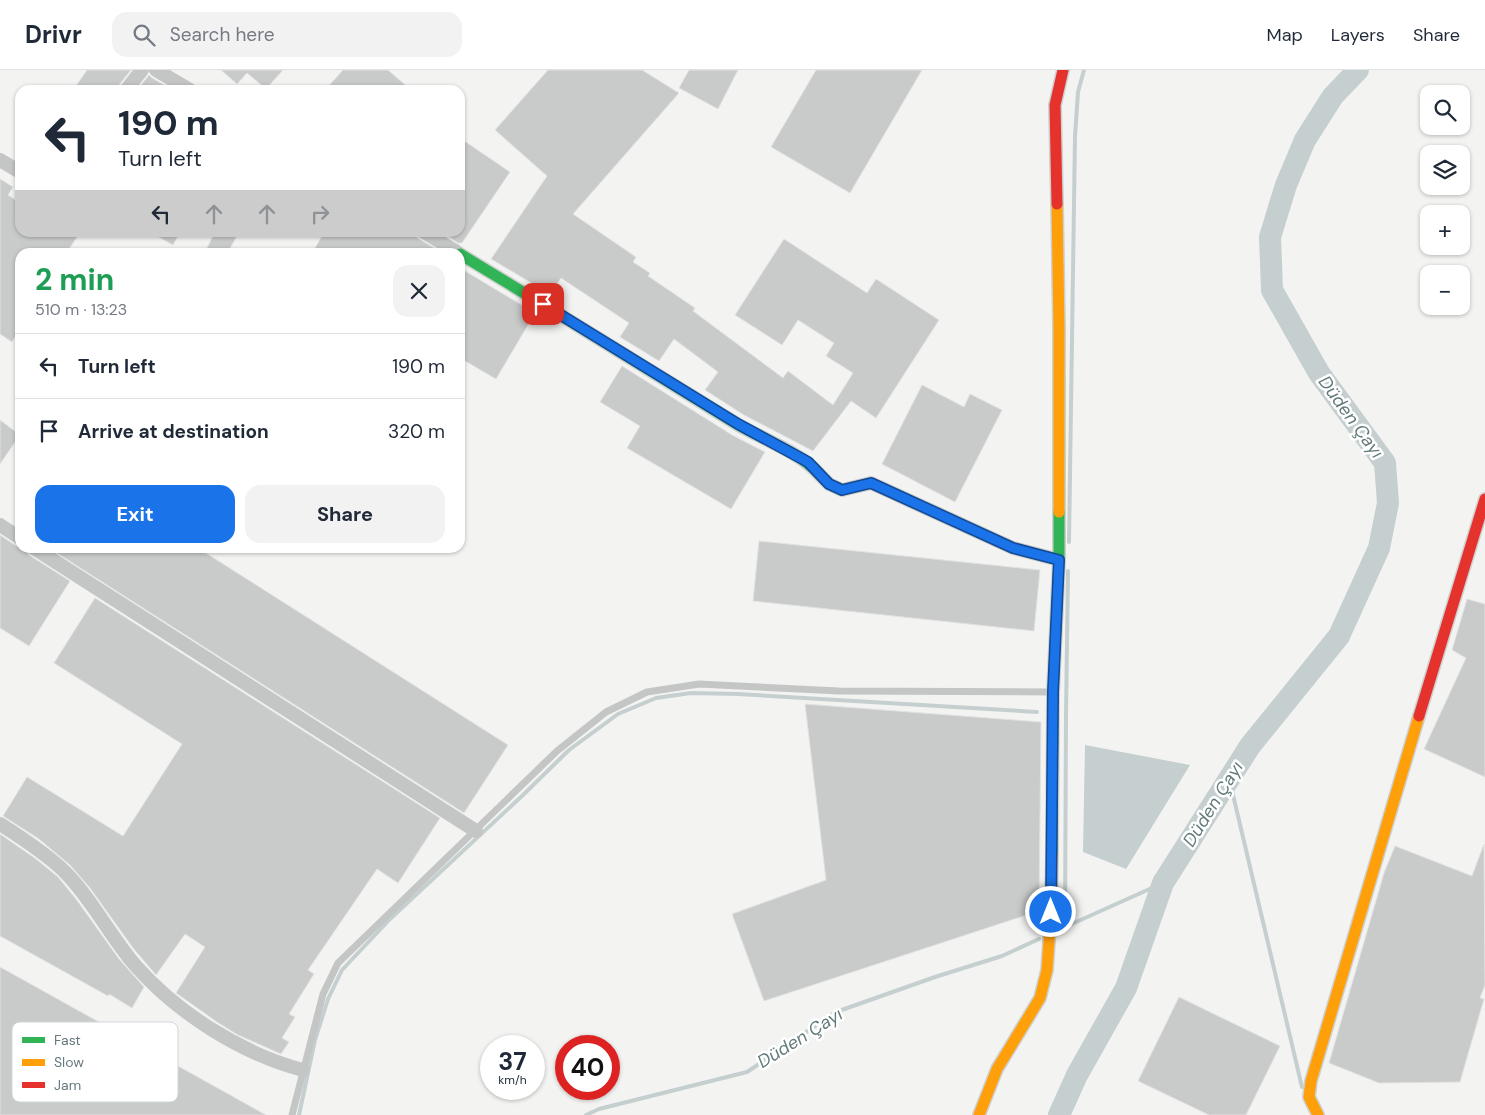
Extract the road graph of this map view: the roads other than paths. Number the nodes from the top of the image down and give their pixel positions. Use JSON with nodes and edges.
{"nodes":[{"id":1,"x":142,"y":70,"type":"edge"},
{"id":2,"x":156,"y":70,"type":"edge"},
{"id":3,"x":1062,"y":70,"type":"edge"},
{"id":4,"x":130,"y":85,"type":"edge"},
{"id":5,"x":182,"y":85,"type":"edge"},
{"id":6,"x":0,"y":160,"type":"edge"},
{"id":7,"x":15,"y":169,"type":"edge"},
{"id":8,"x":432,"y":237,"type":"edge"},
{"id":9,"x":450,"y":248,"type":"edge"},
{"id":10,"x":465,"y":257,"type":"edge"},
{"id":11,"x":1485,"y":499,"type":"edge"},
{"id":12,"x":0,"y":525,"type":"edge"},
{"id":13,"x":15,"y":535,"type":"edge"},
{"id":14,"x":42,"y":553,"type":"edge"},
{"id":15,"x":1059,"y":560,"type":"junction"},
{"id":16,"x":1053,"y":692,"type":"junction"},
{"id":17,"x":0,"y":824,"type":"edge"},
{"id":18,"x":476,"y":831,"type":"junction"},
{"id":19,"x":303,"y":1070,"type":"junction"},
{"id":20,"x":292,"y":1115,"type":"edge"},
{"id":21,"x":979,"y":1115,"type":"edge"},
{"id":22,"x":1318,"y":1115,"type":"edge"}],
"edges":[{"from":1,"to":4,"type":"street"},
{"from":2,"to":5,"type":"street"},
{"from":3,"to":15,"type":"street"},
{"from":6,"to":7,"type":"street"},
{"from":8,"to":9,"type":"street"},
{"from":10,"to":15,"type":"street"},
{"from":11,"to":22,"type":"street"},
{"from":12,"to":13,"type":"street"},
{"from":14,"to":18,"type":"street"},
{"from":15,"to":16,"type":"street"},
{"from":16,"to":18,"type":"lane"},
{"from":16,"to":21,"type":"street"},
{"from":17,"to":19,"type":"street"},
{"from":18,"to":19,"type":"lane"},
{"from":19,"to":20,"type":"lane"}]}
